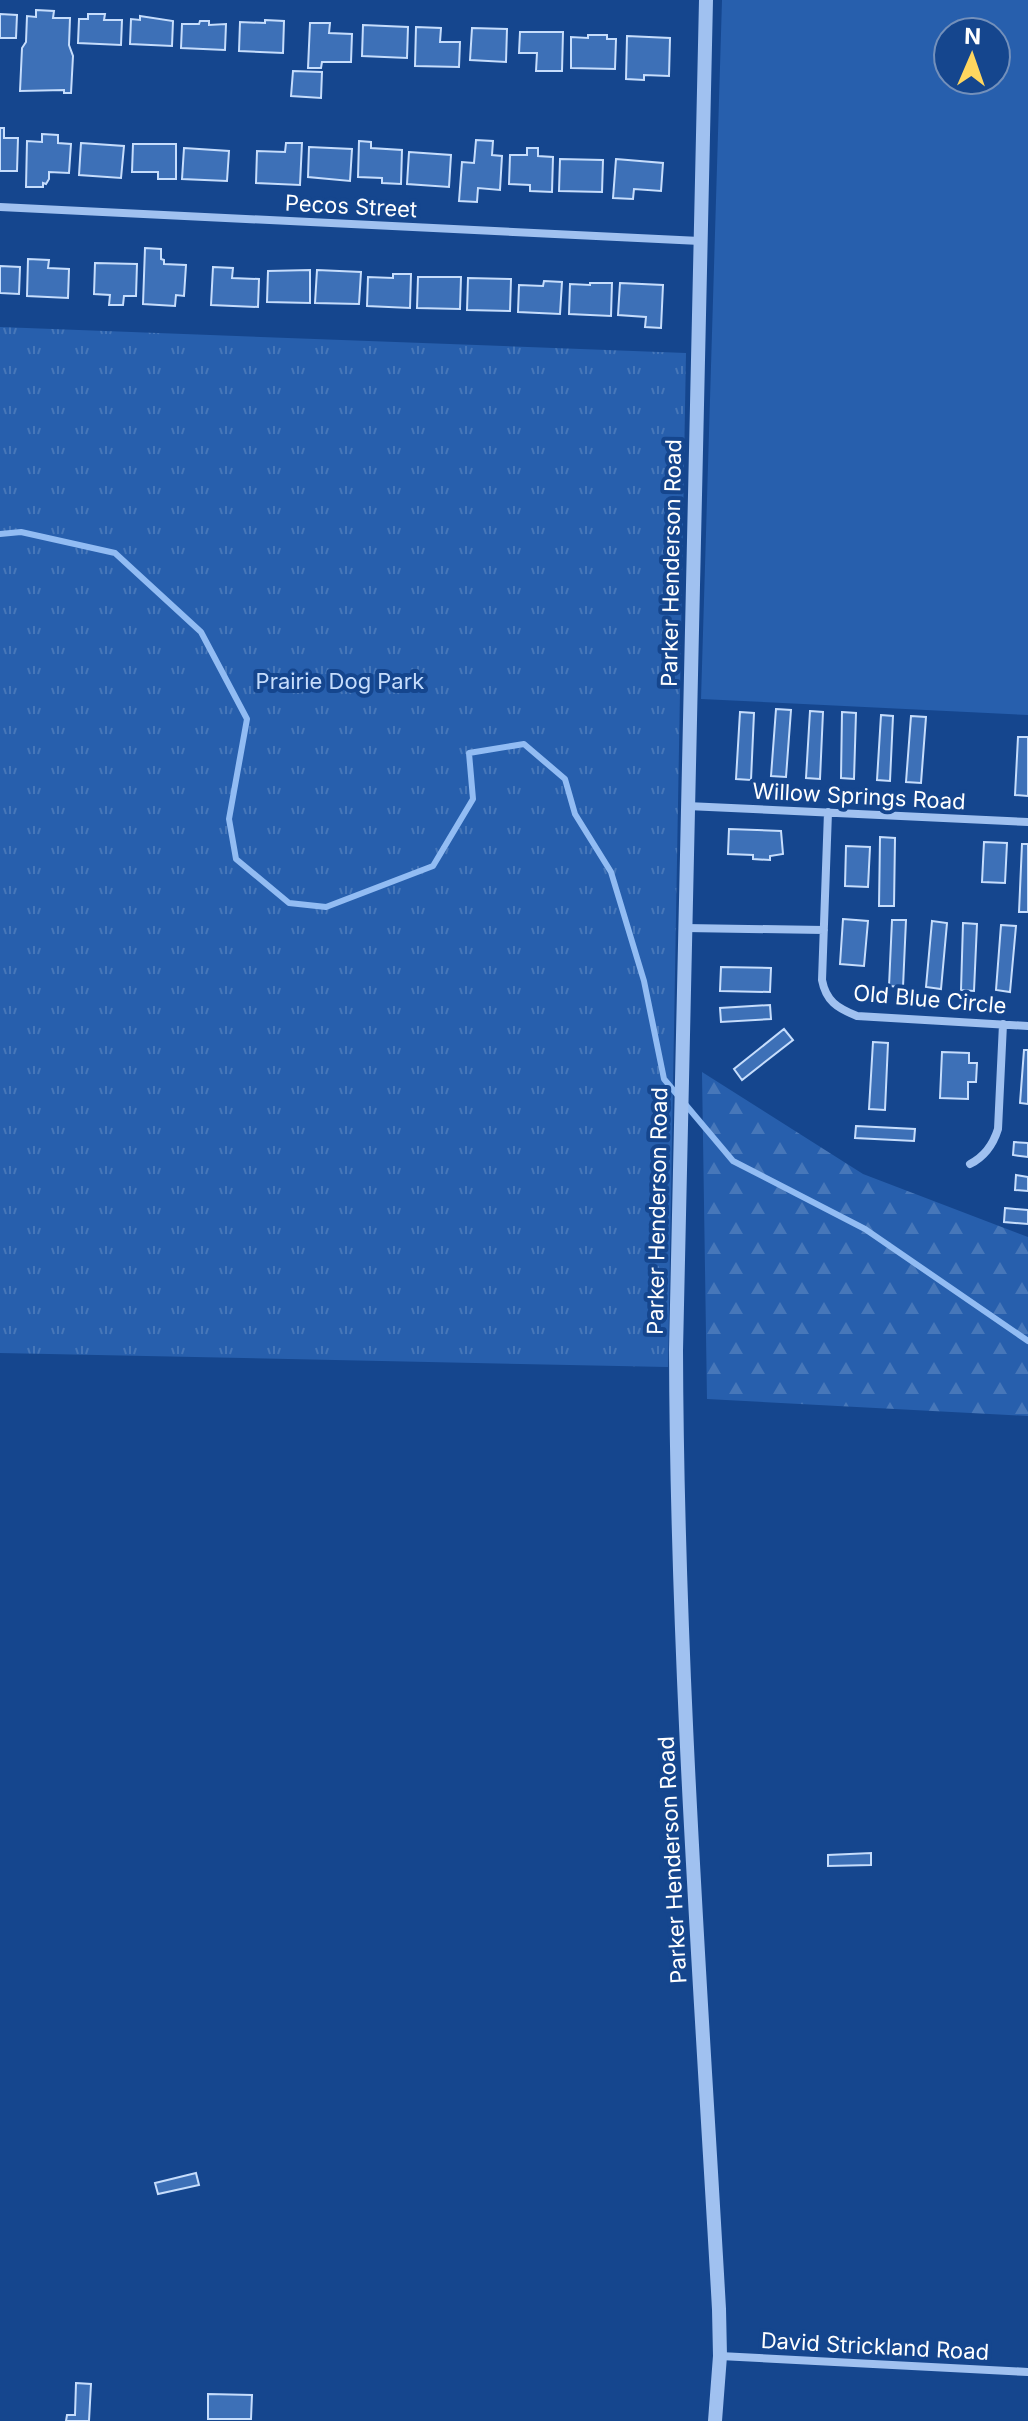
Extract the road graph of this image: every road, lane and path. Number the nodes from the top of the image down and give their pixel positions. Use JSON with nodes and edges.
{"nodes":[{"id":1,"x":706,"y":0,"type":"edge"},
{"id":2,"x":0,"y":207,"type":"edge"},
{"id":3,"x":700,"y":241,"type":"junction"},
{"id":4,"x":687,"y":806,"type":"junction"},
{"id":5,"x":828,"y":812,"type":"junction"},
{"id":6,"x":1028,"y":822,"type":"edge"},
{"id":7,"x":685,"y":928,"type":"junction"},
{"id":8,"x":824,"y":930,"type":"junction"},
{"id":9,"x":1003,"y":1024,"type":"junction"},
{"id":10,"x":1028,"y":1026,"type":"edge"},
{"id":11,"x":970,"y":1164,"type":"dead end"},
{"id":12,"x":720,"y":2356,"type":"junction"},
{"id":13,"x":1028,"y":2372,"type":"edge"},
{"id":14,"x":715,"y":2421,"type":"edge"}],
"edges":[{"from":1,"to":3,"type":"street","name":"Parker Henderson Road"},
{"from":2,"to":3,"type":"street","name":"Pecos Street"},
{"from":3,"to":4,"type":"street","name":"Parker Henderson Road"},
{"from":4,"to":5,"type":"street","name":"Willow Springs Road"},
{"from":4,"to":7,"type":"street","name":"Parker Henderson Road"},
{"from":5,"to":6,"type":"street","name":"Willow Springs Road"},
{"from":5,"to":8,"type":"street","name":"Old Blue Circle"},
{"from":7,"to":8,"type":"street"},
{"from":7,"to":12,"type":"street","name":"Parker Henderson Road"},
{"from":8,"to":9,"type":"street","name":"Old Blue Circle"},
{"from":9,"to":10,"type":"street","name":"Old Blue Circle"},
{"from":9,"to":11,"type":"street"},
{"from":12,"to":13,"type":"street","name":"David Strickland Road"},
{"from":12,"to":14,"type":"street","name":"Parker Henderson Road"}]}
